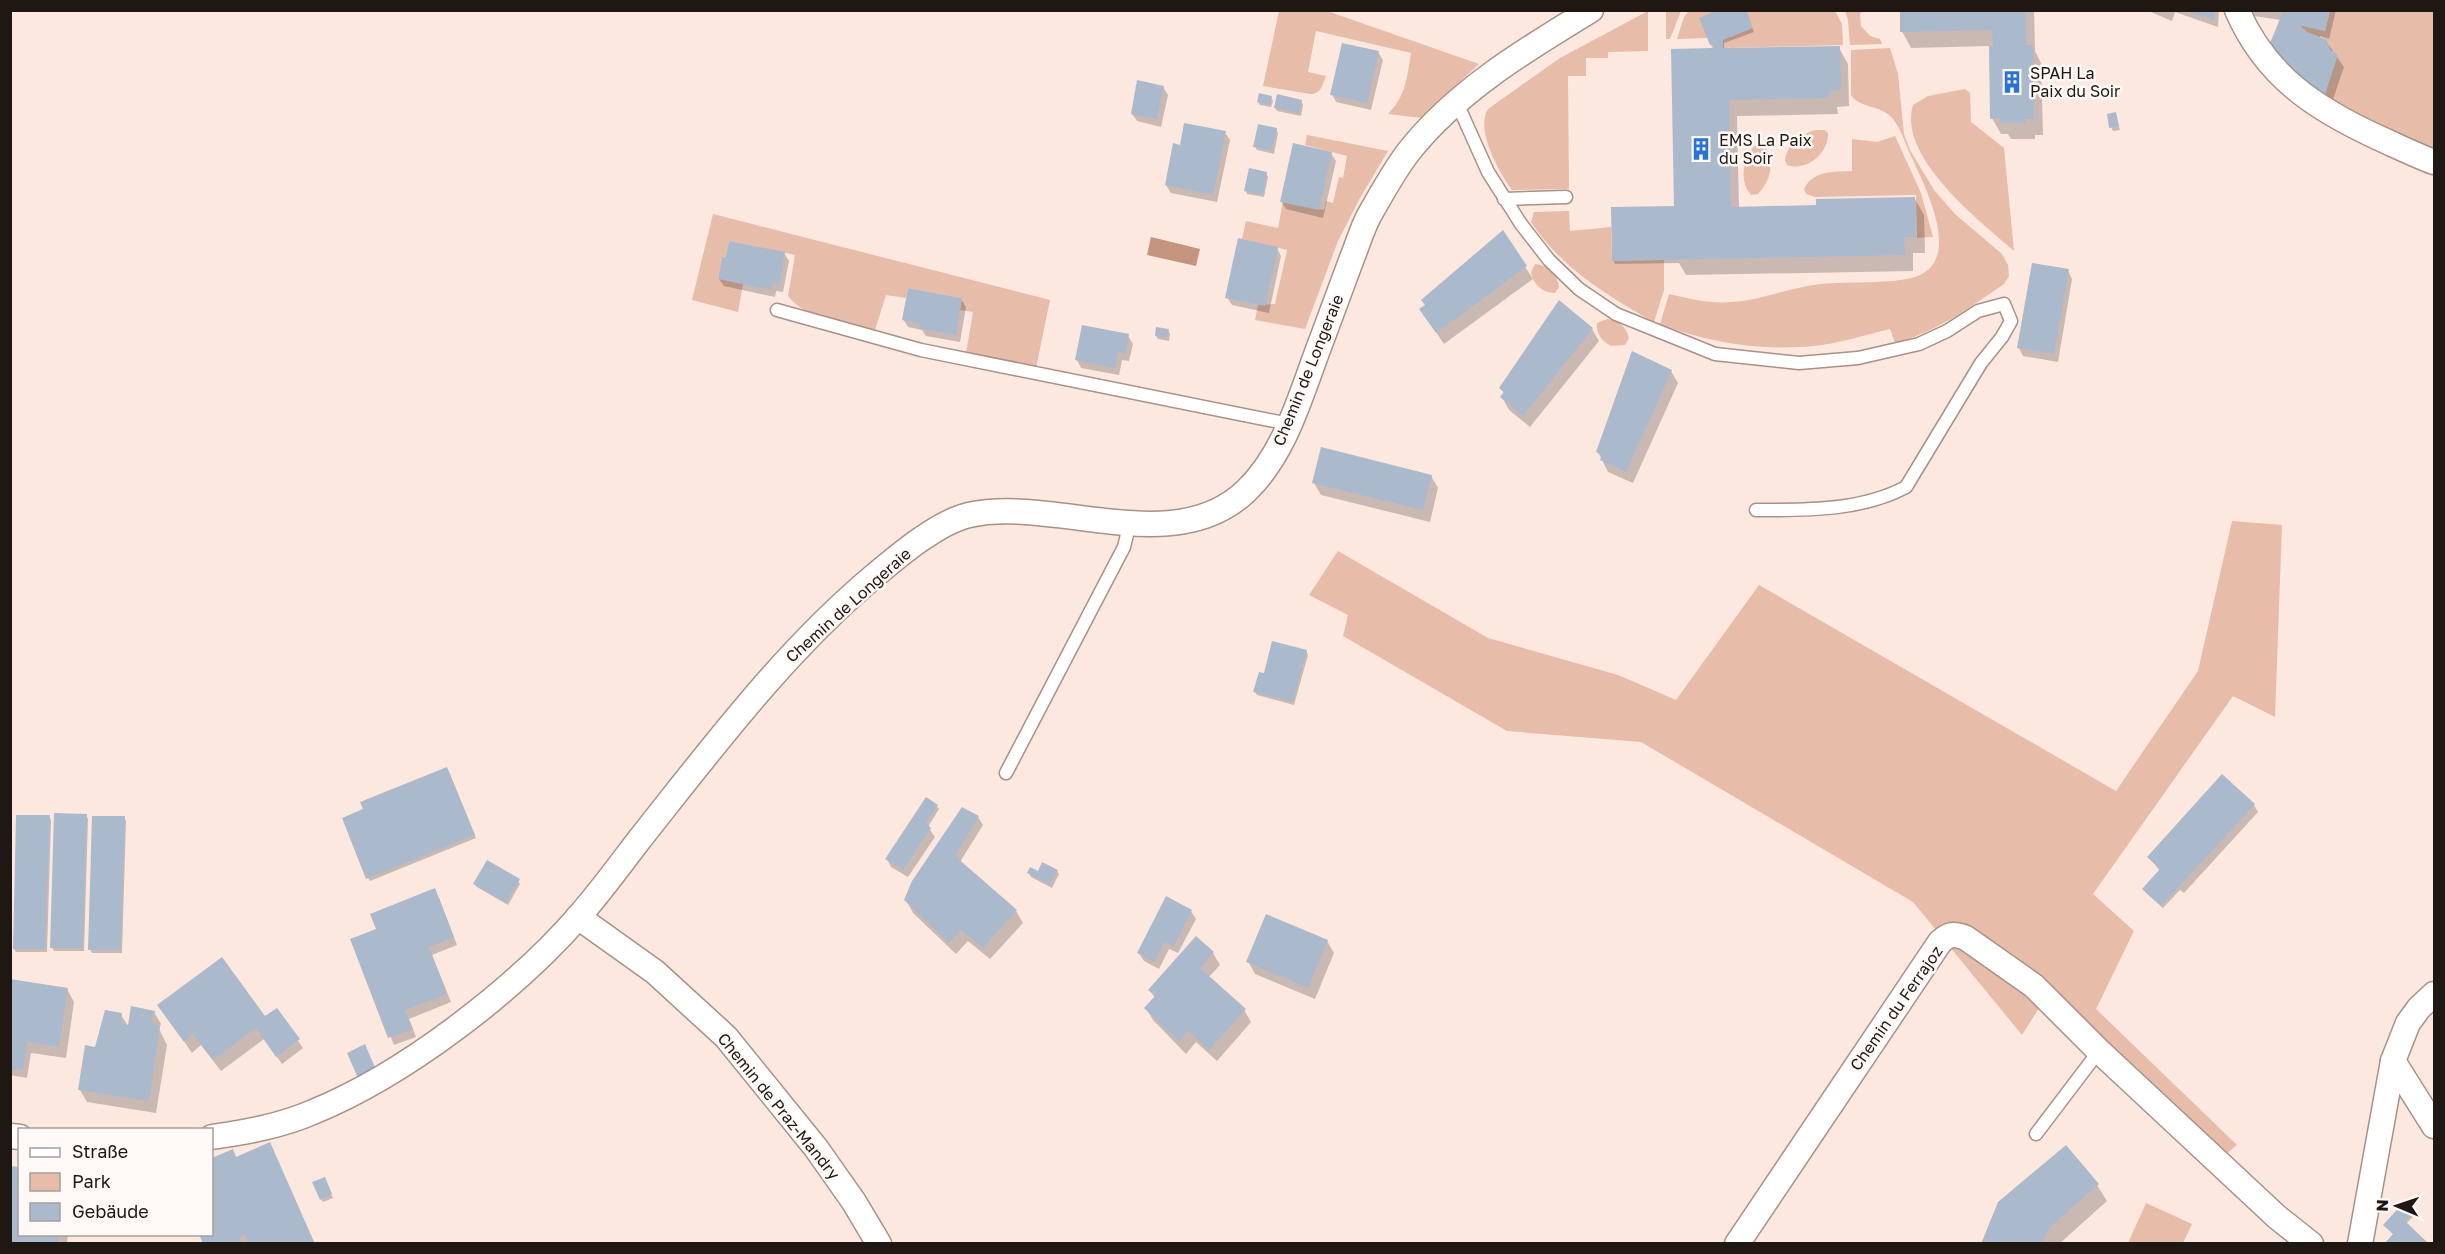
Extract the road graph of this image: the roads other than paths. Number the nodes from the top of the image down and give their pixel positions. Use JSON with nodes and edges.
{"nodes":[{"id":1,"x":1591,"y":10,"type":"edge"},
{"id":2,"x":2237,"y":10,"type":"edge"},
{"id":3,"x":1458,"y":103,"type":"junction"},
{"id":4,"x":2434,"y":162,"type":"edge"},
{"id":5,"x":1566,"y":197,"type":"dead end"},
{"id":6,"x":1504,"y":198,"type":"junction"},
{"id":7,"x":777,"y":310,"type":"dead end"},
{"id":8,"x":1289,"y":424,"type":"junction"},
{"id":9,"x":1756,"y":510,"type":"dead end"},
{"id":10,"x":1130,"y":522,"type":"junction"},
{"id":11,"x":1006,"y":773,"type":"dead end"},
{"id":12,"x":579,"y":917,"type":"junction"},
{"id":13,"x":2434,"y":994,"type":"edge"},
{"id":14,"x":2099,"y":1051,"type":"junction"},
{"id":15,"x":2393,"y":1061,"type":"junction"},
{"id":16,"x":2434,"y":1126,"type":"edge"},
{"id":17,"x":2036,"y":1134,"type":"dead end"},
{"id":18,"x":213,"y":1137,"type":"edge"},
{"id":19,"x":879,"y":1244,"type":"edge"},
{"id":20,"x":1737,"y":1244,"type":"edge"},
{"id":21,"x":2311,"y":1244,"type":"edge"},
{"id":22,"x":2360,"y":1244,"type":"edge"}],
"edges":[{"from":1,"to":3,"type":"street","name":"Chemin de Longeraie"},
{"from":2,"to":4,"type":"street"},
{"from":3,"to":6,"type":"lane"},
{"from":3,"to":8,"type":"street","name":"Chemin de Longeraie"},
{"from":5,"to":6,"type":"lane"},
{"from":6,"to":9,"type":"lane"},
{"from":7,"to":8,"type":"lane"},
{"from":8,"to":10,"type":"street","name":"Chemin de Longeraie"},
{"from":10,"to":11,"type":"lane"},
{"from":10,"to":12,"type":"street","name":"Chemin de Longeraie"},
{"from":12,"to":18,"type":"street","name":"Chemin de Longeraie"},
{"from":12,"to":19,"type":"street","name":"Chemin de Praz-Mandry"},
{"from":13,"to":15,"type":"street"},
{"from":14,"to":17,"type":"lane"},
{"from":14,"to":20,"type":"street","name":"Chemin du Ferrajoz"},
{"from":14,"to":21,"type":"street"},
{"from":15,"to":16,"type":"street"},
{"from":15,"to":22,"type":"street"}]}
